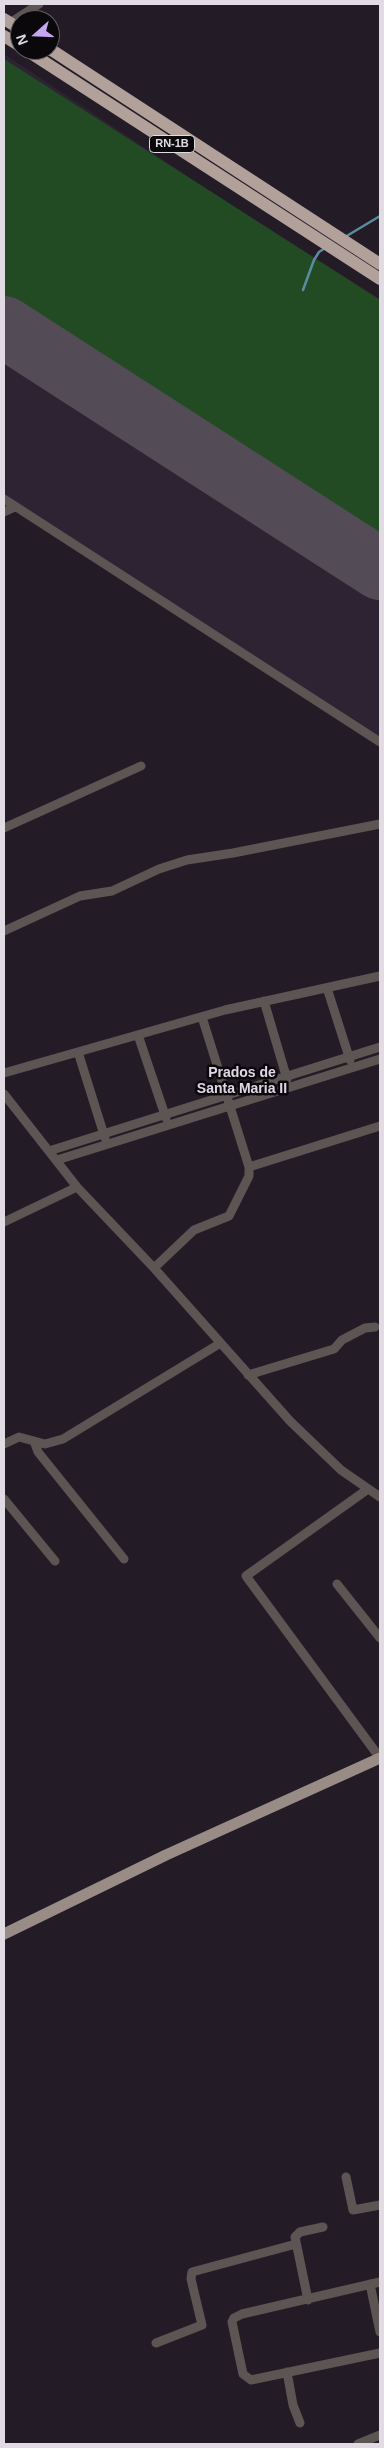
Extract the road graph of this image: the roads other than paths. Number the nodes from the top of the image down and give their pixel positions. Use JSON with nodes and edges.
{"nodes":[{"id":1,"x":38,"y":4,"type":"edge"},
{"id":2,"x":9,"y":24,"type":"edge"},
{"id":3,"x":60,"y":55,"type":"edge"},
{"id":4,"x":41,"y":60,"type":"edge"},
{"id":5,"x":380,"y":264,"type":"edge"},
{"id":6,"x":380,"y":279,"type":"edge"},
{"id":7,"x":4,"y":500,"type":"edge"},
{"id":8,"x":15,"y":506,"type":"junction"},
{"id":9,"x":4,"y":512,"type":"edge"},
{"id":10,"x":380,"y":742,"type":"edge"},
{"id":11,"x":141,"y":766,"type":"dead end"},
{"id":12,"x":380,"y":824,"type":"edge"},
{"id":13,"x":4,"y":828,"type":"edge"},
{"id":14,"x":4,"y":931,"type":"edge"},
{"id":15,"x":380,"y":976,"type":"edge"},
{"id":16,"x":327,"y":988,"type":"junction"},
{"id":17,"x":264,"y":1001,"type":"junction"},
{"id":18,"x":202,"y":1017,"type":"junction"},
{"id":19,"x":138,"y":1035,"type":"junction"},
{"id":20,"x":380,"y":1047,"type":"edge"},
{"id":21,"x":78,"y":1052,"type":"junction"},
{"id":22,"x":349,"y":1056,"type":"junction"},
{"id":23,"x":380,"y":1059,"type":"edge"},
{"id":24,"x":352,"y":1068,"type":"junction"},
{"id":25,"x":4,"y":1073,"type":"edge"},
{"id":26,"x":286,"y":1076,"type":"junction"},
{"id":27,"x":290,"y":1087,"type":"junction"},
{"id":28,"x":4,"y":1094,"type":"edge"},
{"id":29,"x":226,"y":1095,"type":"junction"},
{"id":30,"x":230,"y":1107,"type":"junction"},
{"id":31,"x":165,"y":1114,"type":"junction"},
{"id":32,"x":169,"y":1126,"type":"junction"},
{"id":33,"x":380,"y":1126,"type":"edge"},
{"id":34,"x":104,"y":1134,"type":"junction"},
{"id":35,"x":108,"y":1145,"type":"junction"},
{"id":36,"x":49,"y":1151,"type":"junction"},
{"id":37,"x":57,"y":1160,"type":"junction"},
{"id":38,"x":248,"y":1167,"type":"junction"},
{"id":39,"x":77,"y":1187,"type":"junction"},
{"id":40,"x":4,"y":1222,"type":"edge"},
{"id":41,"x":154,"y":1268,"type":"junction"},
{"id":42,"x":375,"y":1327,"type":"dead end"},
{"id":43,"x":219,"y":1344,"type":"junction"},
{"id":44,"x":248,"y":1376,"type":"junction"},
{"id":45,"x":34,"y":1441,"type":"junction"},
{"id":46,"x":4,"y":1444,"type":"edge"},
{"id":47,"x":368,"y":1489,"type":"junction"},
{"id":48,"x":380,"y":1497,"type":"edge"},
{"id":49,"x":4,"y":1499,"type":"edge"},
{"id":50,"x":124,"y":1559,"type":"dead end"},
{"id":51,"x":54,"y":1561,"type":"dead end"},
{"id":52,"x":337,"y":1584,"type":"dead end"},
{"id":53,"x":380,"y":1638,"type":"edge"},
{"id":54,"x":380,"y":1758,"type":"edge"},
{"id":55,"x":4,"y":1934,"type":"edge"},
{"id":56,"x":346,"y":2178,"type":"dead end"},
{"id":57,"x":380,"y":2205,"type":"edge"},
{"id":58,"x":324,"y":2226,"type":"dead end"},
{"id":59,"x":296,"y":2244,"type":"junction"},
{"id":60,"x":380,"y":2282,"type":"edge"},
{"id":61,"x":370,"y":2284,"type":"junction"},
{"id":62,"x":308,"y":2300,"type":"junction"},
{"id":63,"x":380,"y":2332,"type":"edge"},
{"id":64,"x":156,"y":2343,"type":"dead end"},
{"id":65,"x":380,"y":2353,"type":"edge"},
{"id":66,"x":287,"y":2372,"type":"junction"},
{"id":67,"x":300,"y":2423,"type":"dead end"},
{"id":68,"x":380,"y":2436,"type":"edge"},
{"id":69,"x":358,"y":2444,"type":"edge"}],
"edges":[{"from":1,"to":2,"type":"street"},
{"from":3,"to":5,"type":"highway","number":"RN-1B"},
{"from":4,"to":6,"type":"highway","number":"RN-1B"},
{"from":7,"to":8,"type":"street"},
{"from":8,"to":9,"type":"street"},
{"from":8,"to":10,"type":"street"},
{"from":11,"to":13,"type":"street"},
{"from":12,"to":14,"type":"street"},
{"from":15,"to":16,"type":"street"},
{"from":16,"to":17,"type":"street"},
{"from":16,"to":22,"type":"street"},
{"from":17,"to":18,"type":"street"},
{"from":17,"to":26,"type":"street"},
{"from":18,"to":19,"type":"street"},
{"from":18,"to":29,"type":"street"},
{"from":19,"to":21,"type":"street"},
{"from":19,"to":31,"type":"street"},
{"from":20,"to":22,"type":"street"},
{"from":21,"to":25,"type":"street"},
{"from":21,"to":34,"type":"street"},
{"from":22,"to":24,"type":"street"},
{"from":22,"to":26,"type":"street"},
{"from":23,"to":24,"type":"street"},
{"from":24,"to":27,"type":"street"},
{"from":26,"to":27,"type":"street"},
{"from":26,"to":29,"type":"street"},
{"from":27,"to":30,"type":"street"},
{"from":28,"to":36,"type":"street"},
{"from":29,"to":30,"type":"street"},
{"from":29,"to":31,"type":"street"},
{"from":30,"to":32,"type":"street"},
{"from":30,"to":38,"type":"street"},
{"from":31,"to":32,"type":"street"},
{"from":31,"to":34,"type":"street"},
{"from":32,"to":35,"type":"street"},
{"from":33,"to":38,"type":"street"},
{"from":34,"to":35,"type":"street"},
{"from":34,"to":36,"type":"street"},
{"from":35,"to":37,"type":"street"},
{"from":36,"to":37,"type":"street"},
{"from":37,"to":39,"type":"street"},
{"from":38,"to":41,"type":"street"},
{"from":39,"to":40,"type":"street"},
{"from":39,"to":41,"type":"street"},
{"from":41,"to":43,"type":"street"},
{"from":42,"to":44,"type":"street"},
{"from":43,"to":44,"type":"street"},
{"from":43,"to":45,"type":"street"},
{"from":44,"to":47,"type":"street"},
{"from":45,"to":46,"type":"street"},
{"from":45,"to":50,"type":"street"},
{"from":47,"to":48,"type":"street"},
{"from":47,"to":54,"type":"street"},
{"from":49,"to":51,"type":"street"},
{"from":52,"to":53,"type":"street"},
{"from":54,"to":55,"type":"main road"},
{"from":56,"to":57,"type":"street"},
{"from":58,"to":59,"type":"street"},
{"from":59,"to":62,"type":"street"},
{"from":59,"to":64,"type":"street"},
{"from":60,"to":61,"type":"street"},
{"from":61,"to":62,"type":"street"},
{"from":61,"to":63,"type":"street"},
{"from":62,"to":66,"type":"street"},
{"from":65,"to":66,"type":"street"},
{"from":66,"to":67,"type":"street"},
{"from":68,"to":69,"type":"street"}]}
